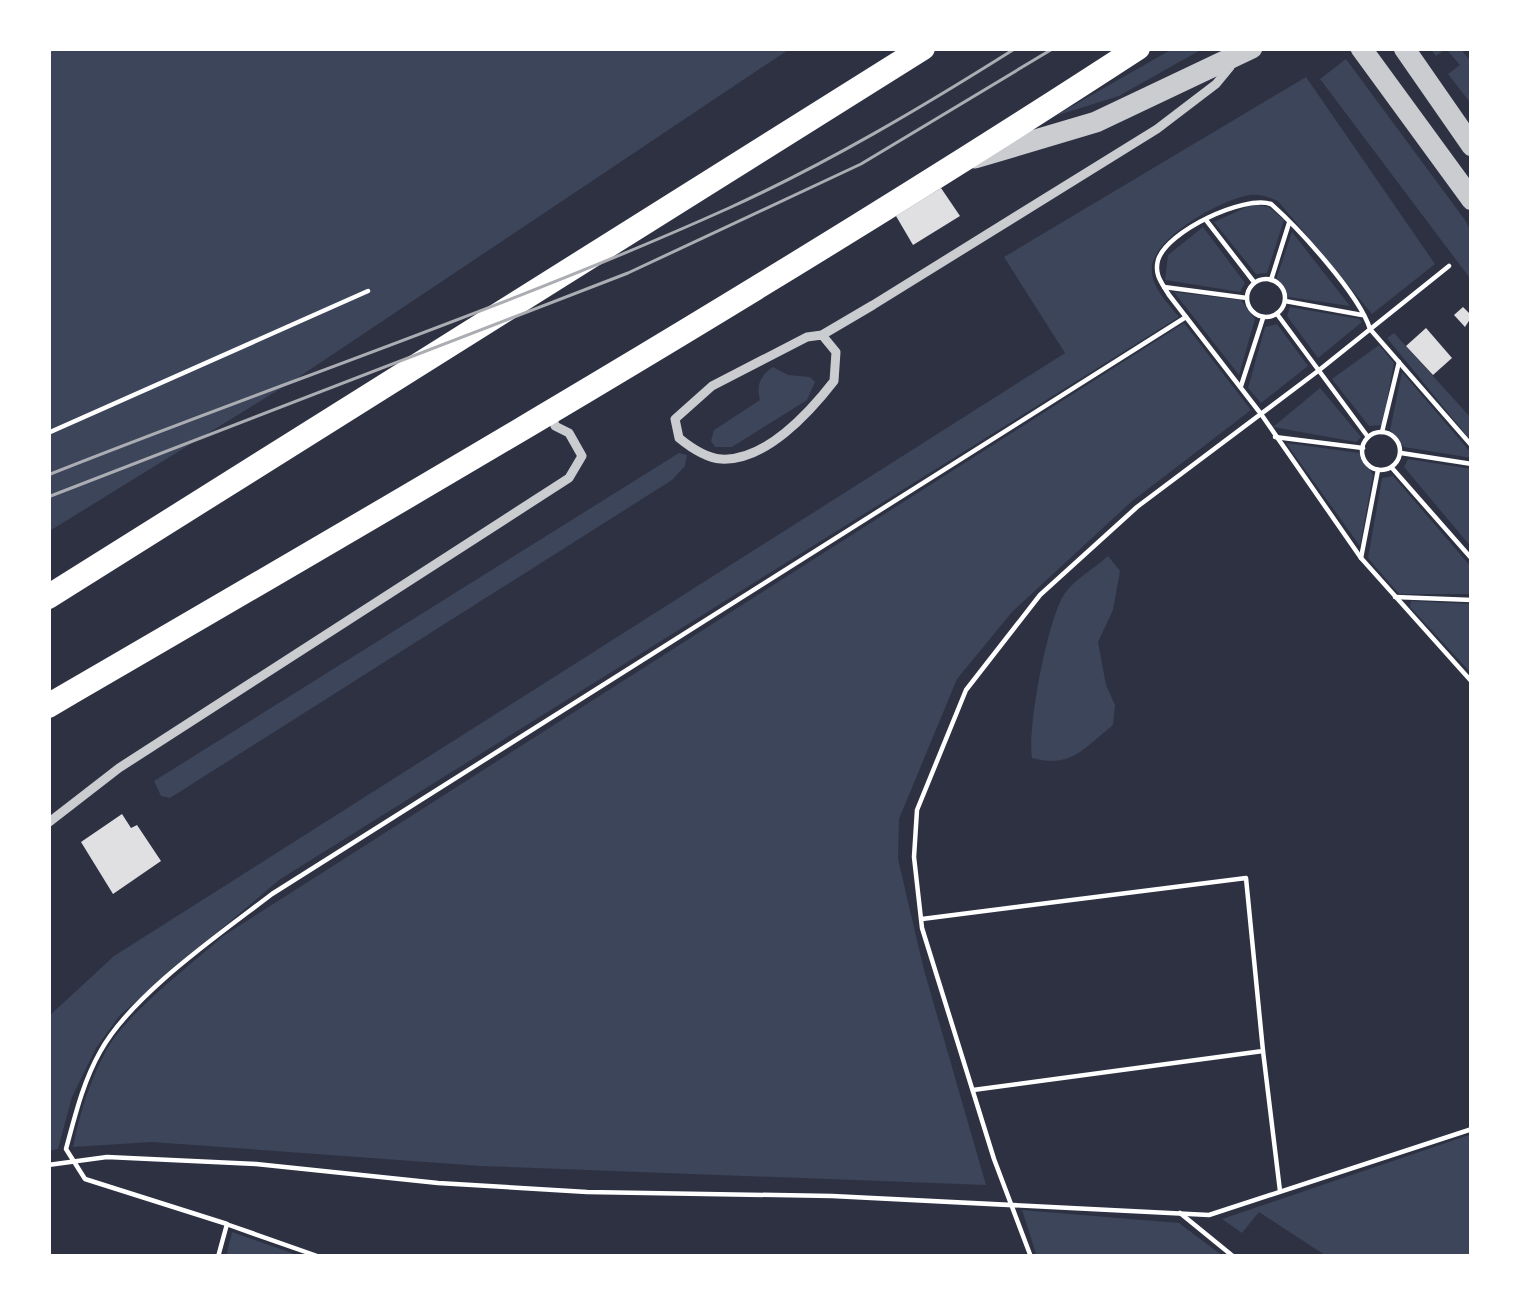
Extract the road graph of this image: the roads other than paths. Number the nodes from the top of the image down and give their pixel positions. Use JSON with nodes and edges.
{"nodes":[{"id":1,"x":923,"y":48,"type":"edge"},
{"id":2,"x":1138,"y":48,"type":"edge"},
{"id":3,"x":1404,"y":48,"type":"edge"},
{"id":4,"x":1247,"y":51,"type":"edge"},
{"id":5,"x":1363,"y":54,"type":"edge"},
{"id":6,"x":1472,"y":146,"type":"edge"},
{"id":7,"x":963,"y":162,"type":"junction"},
{"id":8,"x":1472,"y":200,"type":"edge"},
{"id":9,"x":822,"y":335,"type":"junction"},
{"id":10,"x":552,"y":413,"type":"junction"},
{"id":11,"x":48,"y":597,"type":"edge"},
{"id":12,"x":48,"y":706,"type":"edge"},
{"id":13,"x":48,"y":823,"type":"edge"}],
"edges":[{"from":1,"to":11,"type":"main road"},
{"from":2,"to":7,"type":"main road"},
{"from":3,"to":6,"type":"street"},
{"from":4,"to":7,"type":"street"},
{"from":4,"to":9,"type":"lane"},
{"from":5,"to":8,"type":"street"},
{"from":7,"to":10,"type":"main road"},
{"from":9,"to":9,"type":"lane"},
{"from":10,"to":12,"type":"main road"},
{"from":10,"to":13,"type":"lane"}]}
